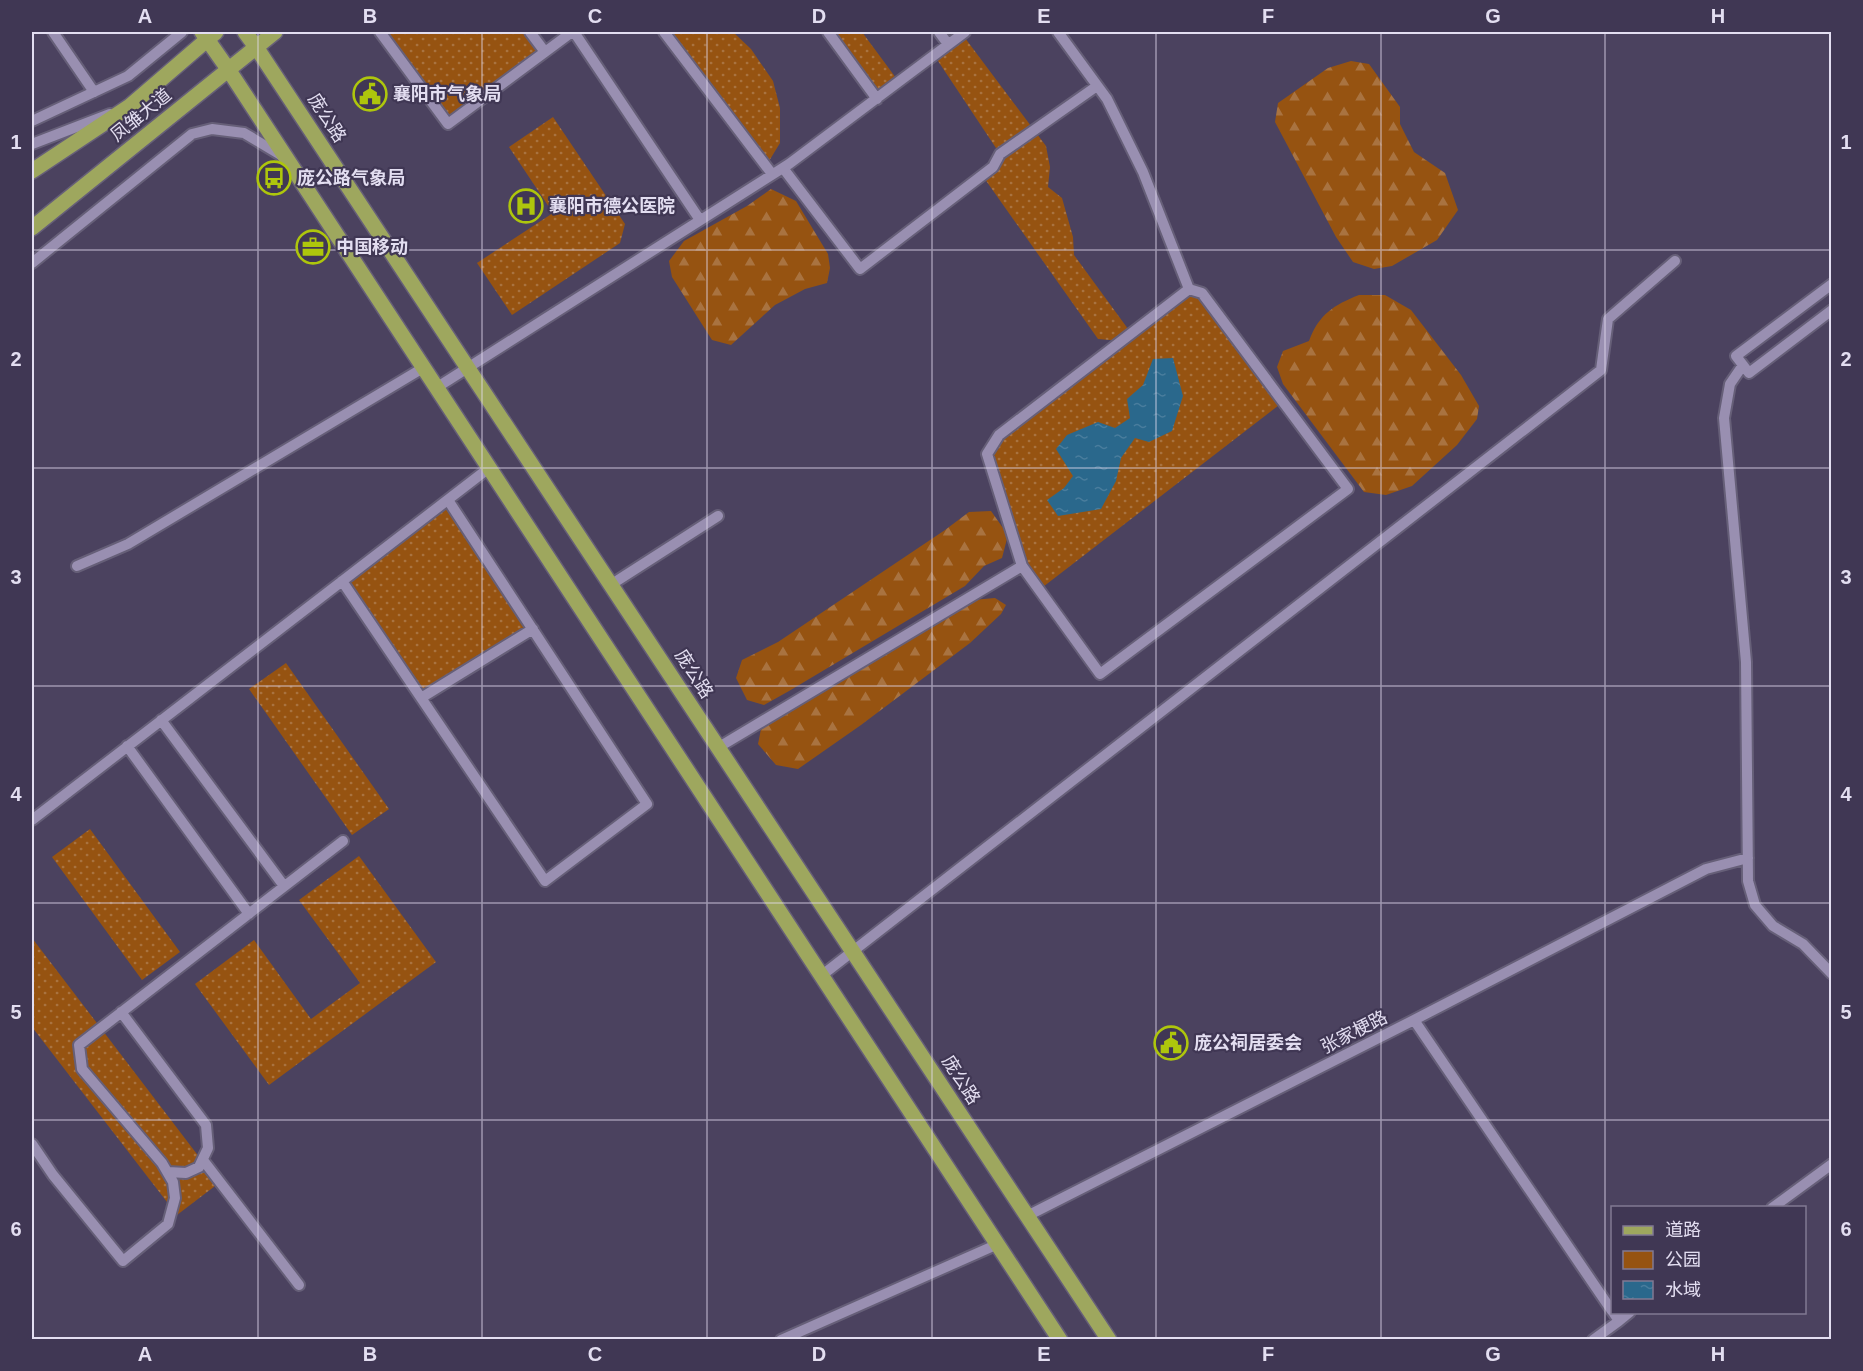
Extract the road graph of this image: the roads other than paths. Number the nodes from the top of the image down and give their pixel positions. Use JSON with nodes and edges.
{"nodes":[{"id":1,"x":53,"y":32,"type":"edge"},
{"id":2,"x":182,"y":32,"type":"edge"},
{"id":3,"x":245,"y":32,"type":"edge"},
{"id":4,"x":274,"y":32,"type":"edge"},
{"id":5,"x":380,"y":32,"type":"edge"},
{"id":6,"x":530,"y":32,"type":"edge"},
{"id":7,"x":573,"y":32,"type":"edge"},
{"id":8,"x":664,"y":32,"type":"edge"},
{"id":9,"x":828,"y":32,"type":"edge"},
{"id":10,"x":939,"y":32,"type":"edge"},
{"id":11,"x":965,"y":32,"type":"edge"},
{"id":12,"x":1058,"y":32,"type":"edge"},
{"id":13,"x":208,"y":34,"type":"edge"},
{"id":14,"x":948,"y":44,"type":"junction"},
{"id":15,"x":256,"y":47,"type":"junction"},
{"id":16,"x":545,"y":52,"type":"junction"},
{"id":17,"x":228,"y":69,"type":"junction"},
{"id":18,"x":1097,"y":86,"type":"junction"},
{"id":19,"x":94,"y":92,"type":"junction"},
{"id":20,"x":877,"y":99,"type":"junction"},
{"id":21,"x":130,"y":106,"type":"junction"},
{"id":22,"x":32,"y":121,"type":"edge"},
{"id":23,"x":32,"y":144,"type":"edge"},
{"id":24,"x":285,"y":158,"type":"junction"},
{"id":25,"x":783,"y":168,"type":"junction"},
{"id":26,"x":32,"y":171,"type":"edge"},
{"id":27,"x":772,"y":174,"type":"junction"},
{"id":28,"x":700,"y":220,"type":"junction"},
{"id":29,"x":32,"y":228,"type":"edge"},
{"id":30,"x":1675,"y":261,"type":"dead end"},
{"id":31,"x":32,"y":263,"type":"edge"},
{"id":32,"x":1832,"y":284,"type":"edge"},
{"id":33,"x":1190,"y":289,"type":"junction"},
{"id":34,"x":1832,"y":310,"type":"edge"},
{"id":35,"x":1743,"y":365,"type":"junction"},
{"id":36,"x":469,"y":367,"type":"junction"},
{"id":37,"x":423,"y":368,"type":"junction"},
{"id":38,"x":436,"y":388,"type":"junction"},
{"id":39,"x":489,"y":468,"type":"junction"},
{"id":40,"x":448,"y":500,"type":"junction"},
{"id":41,"x":718,"y":516,"type":"dead end"},
{"id":42,"x":77,"y":566,"type":"dead end"},
{"id":43,"x":1022,"y":566,"type":"junction"},
{"id":44,"x":342,"y":581,"type":"junction"},
{"id":45,"x":612,"y":584,"type":"junction"},
{"id":46,"x":533,"y":629,"type":"junction"},
{"id":47,"x":421,"y":698,"type":"junction"},
{"id":48,"x":161,"y":720,"type":"junction"},
{"id":49,"x":127,"y":746,"type":"junction"},
{"id":50,"x":718,"y":747,"type":"junction"},
{"id":51,"x":32,"y":820,"type":"edge"},
{"id":52,"x":343,"y":841,"type":"dead end"},
{"id":53,"x":1748,"y":858,"type":"junction"},
{"id":54,"x":284,"y":886,"type":"junction"},
{"id":55,"x":249,"y":914,"type":"junction"},
{"id":56,"x":853,"y":952,"type":"junction"},
{"id":57,"x":1832,"y":974,"type":"edge"},
{"id":58,"x":821,"y":976,"type":"junction"},
{"id":59,"x":121,"y":1012,"type":"junction"},
{"id":60,"x":1414,"y":1020,"type":"junction"},
{"id":61,"x":32,"y":1144,"type":"edge"},
{"id":62,"x":203,"y":1160,"type":"junction"},
{"id":63,"x":1832,"y":1164,"type":"edge"},
{"id":64,"x":168,"y":1172,"type":"junction"},
{"id":65,"x":1776,"y":1206,"type":"edge"},
{"id":66,"x":1027,"y":1216,"type":"junction"},
{"id":67,"x":998,"y":1244,"type":"junction"},
{"id":68,"x":299,"y":1285,"type":"dead end"},
{"id":69,"x":1611,"y":1309,"type":"edge"},
{"id":70,"x":1615,"y":1315,"type":"edge"},
{"id":71,"x":781,"y":1340,"type":"edge"},
{"id":72,"x":1060,"y":1340,"type":"edge"},
{"id":73,"x":1109,"y":1340,"type":"edge"},
{"id":74,"x":1593,"y":1340,"type":"edge"}],
"edges":[{"from":1,"to":19,"type":"street"},
{"from":2,"to":19,"type":"street"},
{"from":3,"to":15,"type":"main road","name":"庞公路"},
{"from":4,"to":15,"type":"main road","name":"凤雏大道"},
{"from":5,"to":16,"type":"street"},
{"from":6,"to":16,"type":"street"},
{"from":7,"to":16,"type":"street"},
{"from":7,"to":28,"type":"street"},
{"from":8,"to":27,"type":"street"},
{"from":9,"to":20,"type":"street"},
{"from":10,"to":14,"type":"street"},
{"from":11,"to":14,"type":"street"},
{"from":12,"to":18,"type":"street"},
{"from":13,"to":17,"type":"main road"},
{"from":13,"to":21,"type":"main road","name":"凤雏大道"},
{"from":14,"to":20,"type":"street"},
{"from":15,"to":17,"type":"main road","name":"凤雏大道"},
{"from":15,"to":36,"type":"main road","name":"庞公路"},
{"from":17,"to":24,"type":"main road"},
{"from":17,"to":29,"type":"main road","name":"凤雏大道"},
{"from":18,"to":25,"type":"street"},
{"from":18,"to":33,"type":"street"},
{"from":19,"to":22,"type":"street"},
{"from":20,"to":25,"type":"street"},
{"from":21,"to":23,"type":"street"},
{"from":21,"to":26,"type":"main road","name":"凤雏大道"},
{"from":24,"to":31,"type":"street"},
{"from":24,"to":37,"type":"main road"},
{"from":25,"to":27,"type":"street"},
{"from":27,"to":28,"type":"street"},
{"from":28,"to":36,"type":"street"},
{"from":30,"to":56,"type":"street"},
{"from":32,"to":35,"type":"street"},
{"from":33,"to":43,"type":"street"},
{"from":33,"to":43,"type":"street"},
{"from":34,"to":35,"type":"street"},
{"from":35,"to":53,"type":"street"},
{"from":36,"to":38,"type":"street"},
{"from":36,"to":45,"type":"main road","name":"庞公路"},
{"from":37,"to":38,"type":"main road"},
{"from":37,"to":42,"type":"street"},
{"from":38,"to":39,"type":"main road"},
{"from":39,"to":40,"type":"street"},
{"from":39,"to":58,"type":"main road"},
{"from":40,"to":44,"type":"street"},
{"from":40,"to":46,"type":"street"},
{"from":41,"to":45,"type":"street"},
{"from":43,"to":50,"type":"street"},
{"from":44,"to":47,"type":"street"},
{"from":44,"to":48,"type":"street"},
{"from":45,"to":50,"type":"main road","name":"庞公路"},
{"from":46,"to":47,"type":"street"},
{"from":46,"to":47,"type":"street"},
{"from":48,"to":49,"type":"street"},
{"from":48,"to":54,"type":"street"},
{"from":49,"to":51,"type":"street"},
{"from":49,"to":55,"type":"street"},
{"from":50,"to":56,"type":"main road","name":"庞公路"},
{"from":52,"to":54,"type":"street"},
{"from":53,"to":57,"type":"street"},
{"from":53,"to":60,"type":"street"},
{"from":54,"to":55,"type":"street"},
{"from":55,"to":59,"type":"street"},
{"from":56,"to":58,"type":"street"},
{"from":56,"to":66,"type":"main road","name":"庞公路"},
{"from":58,"to":67,"type":"main road"},
{"from":59,"to":62,"type":"street"},
{"from":59,"to":64,"type":"street"},
{"from":60,"to":66,"type":"street","name":"张家梗路"},
{"from":60,"to":69,"type":"street","name":"张家梗路"},
{"from":61,"to":64,"type":"street"},
{"from":62,"to":64,"type":"street"},
{"from":62,"to":68,"type":"street"},
{"from":63,"to":65,"type":"street"},
{"from":66,"to":73,"type":"main road","name":"庞公路"},
{"from":67,"to":71,"type":"street"},
{"from":67,"to":72,"type":"main road"},
{"from":70,"to":74,"type":"street"}]}
